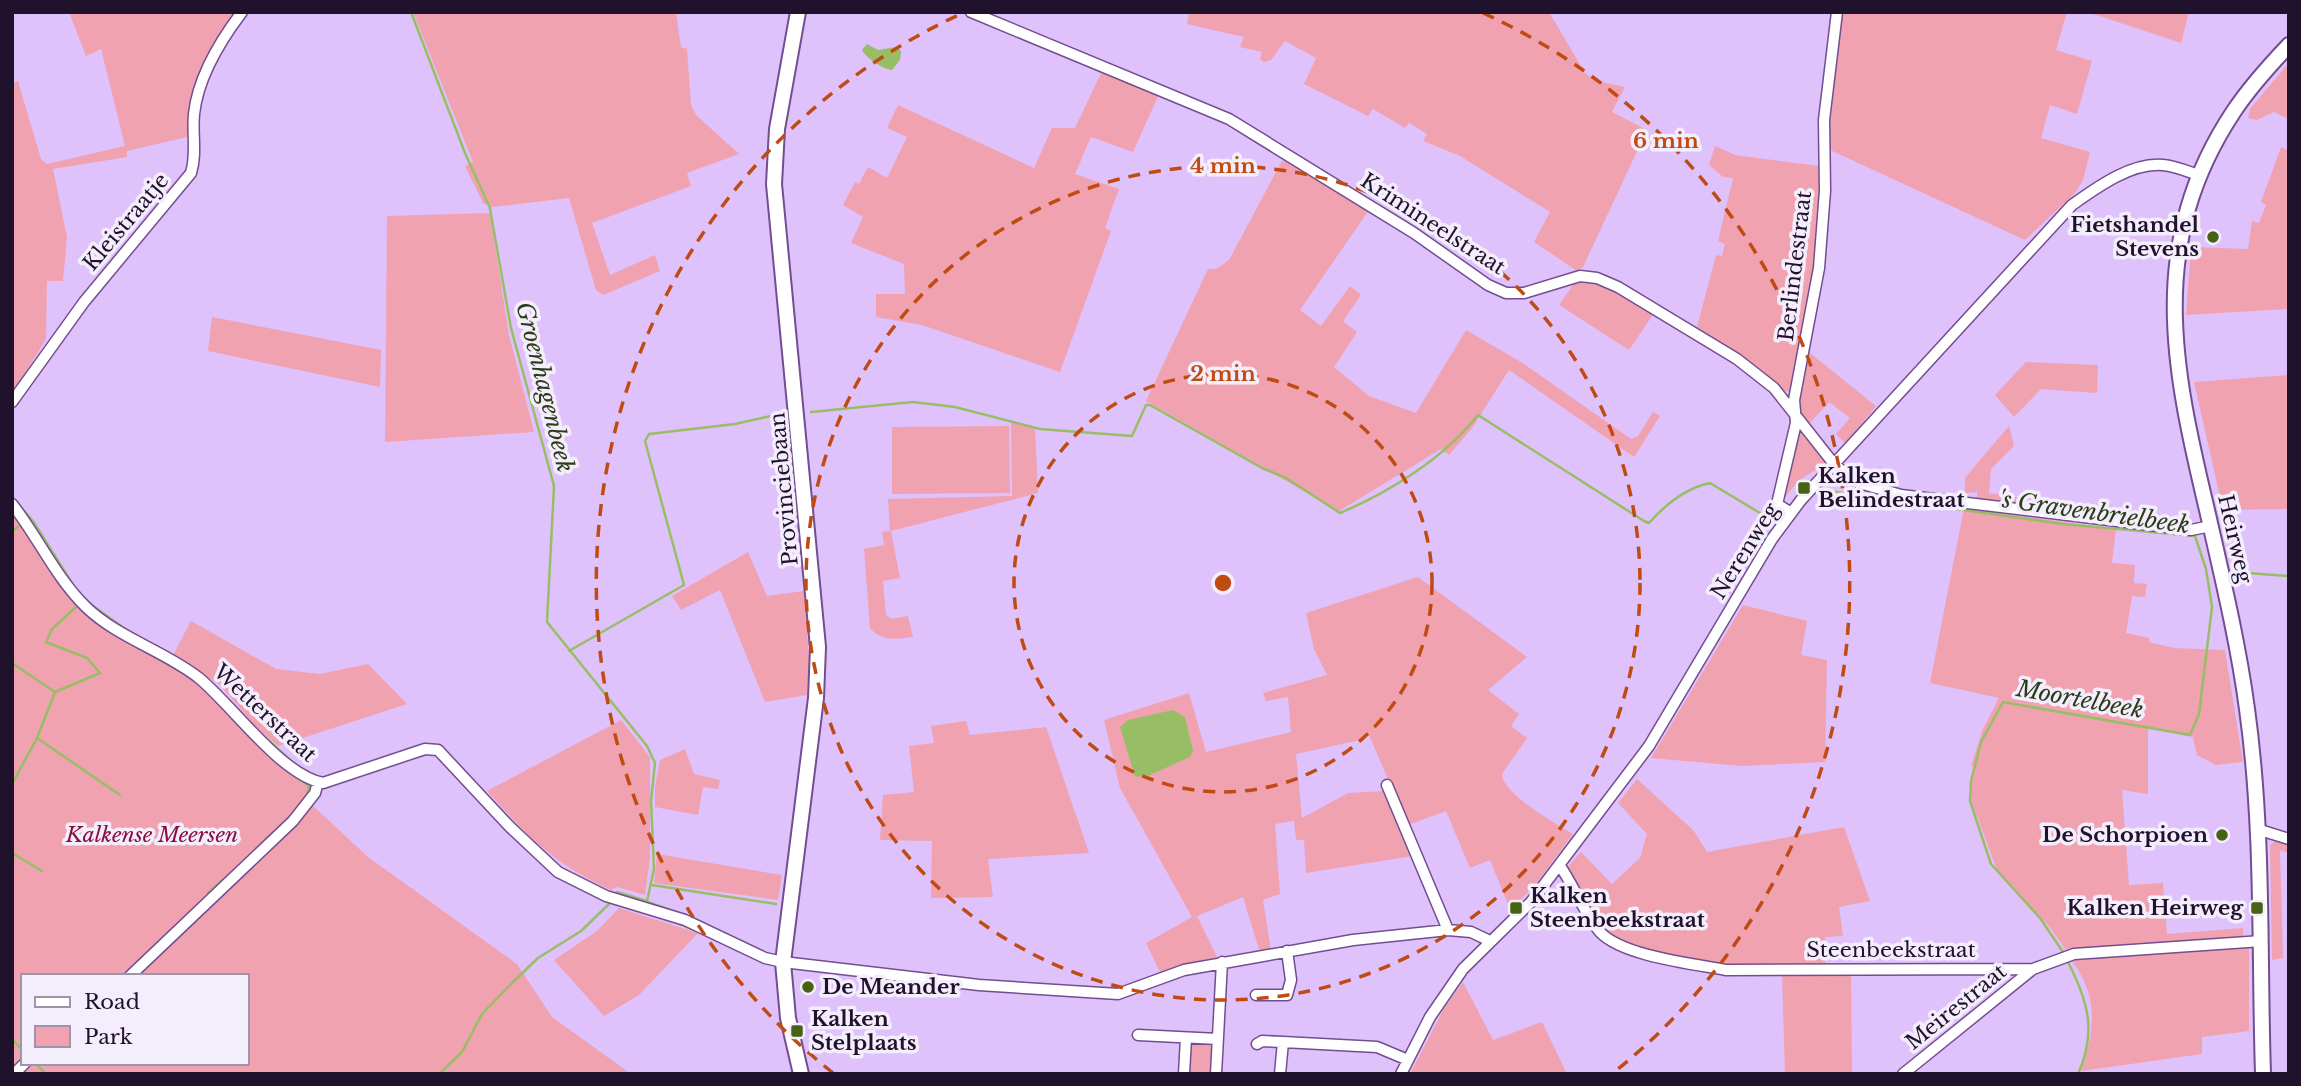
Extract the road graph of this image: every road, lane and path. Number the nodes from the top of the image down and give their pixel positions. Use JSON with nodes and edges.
{"nodes":[{"id":1,"x":242,"y":12,"type":"edge"},
{"id":2,"x":798,"y":12,"type":"edge"},
{"id":3,"x":971,"y":12,"type":"edge"},
{"id":4,"x":1837,"y":12,"type":"edge"},
{"id":5,"x":2289,"y":45,"type":"edge"},
{"id":6,"x":2201,"y":176,"type":"junction"},
{"id":7,"x":12,"y":402,"type":"edge"},
{"id":8,"x":1794,"y":410,"type":"junction"},
{"id":9,"x":1835,"y":464,"type":"junction"},
{"id":10,"x":12,"y":504,"type":"edge"},
{"id":11,"x":1791,"y":513,"type":"junction"},
{"id":12,"x":2211,"y":526,"type":"junction"},
{"id":13,"x":318,"y":782,"type":"junction"},
{"id":14,"x":1387,"y":785,"type":"dead end"},
{"id":15,"x":2260,"y":830,"type":"junction"},
{"id":16,"x":2289,"y":839,"type":"edge"},
{"id":17,"x":1560,"y":866,"type":"junction"},
{"id":18,"x":1448,"y":930,"type":"junction"},
{"id":19,"x":1490,"y":941,"type":"junction"},
{"id":20,"x":2262,"y":941,"type":"junction"},
{"id":21,"x":1287,"y":951,"type":"junction"},
{"id":22,"x":783,"y":962,"type":"junction"},
{"id":23,"x":1222,"y":962,"type":"junction"},
{"id":24,"x":2033,"y":970,"type":"junction"},
{"id":25,"x":132,"y":974,"type":"edge"},
{"id":26,"x":1256,"y":995,"type":"dead end"},
{"id":27,"x":1138,"y":1035,"type":"dead end"},
{"id":28,"x":1186,"y":1038,"type":"junction"},
{"id":29,"x":1218,"y":1039,"type":"junction"},
{"id":30,"x":1283,"y":1042,"type":"junction"},
{"id":31,"x":1258,"y":1044,"type":"dead end"},
{"id":32,"x":1408,"y":1060,"type":"junction"},
{"id":33,"x":801,"y":1074,"type":"edge"},
{"id":34,"x":1184,"y":1074,"type":"edge"},
{"id":35,"x":1216,"y":1074,"type":"edge"},
{"id":36,"x":1280,"y":1074,"type":"edge"},
{"id":37,"x":1401,"y":1074,"type":"edge"},
{"id":38,"x":1903,"y":1074,"type":"edge"},
{"id":39,"x":2263,"y":1074,"type":"edge"}],
"edges":[{"from":1,"to":7,"type":"street","name":"Kleistraatje"},
{"from":2,"to":22,"type":"main road","name":"Provinciebaan"},
{"from":3,"to":8,"type":"street","name":"Krimineelstraat"},
{"from":4,"to":8,"type":"street","name":"Berlindestraat"},
{"from":5,"to":6,"type":"main road","name":"Heirweg"},
{"from":6,"to":9,"type":"street","name":"Nerenweg"},
{"from":6,"to":12,"type":"main road","name":"Heirweg"},
{"from":8,"to":9,"type":"street","name":"Krimineelstraat"},
{"from":8,"to":11,"type":"street","name":"Berlindestraat"},
{"from":9,"to":11,"type":"street","name":"Nerenweg"},
{"from":9,"to":12,"type":"street","name":"Krimineelstraat"},
{"from":10,"to":13,"type":"street","name":"Wetterstraat"},
{"from":11,"to":17,"type":"street","name":"Nerenweg"},
{"from":12,"to":15,"type":"main road","name":"Heirweg"},
{"from":13,"to":22,"type":"street","name":"Wetterstraat"},
{"from":13,"to":25,"type":"street"},
{"from":14,"to":18,"type":"street"},
{"from":15,"to":16,"type":"street"},
{"from":15,"to":20,"type":"main road","name":"Heirweg"},
{"from":17,"to":19,"type":"street","name":"Nerenweg"},
{"from":17,"to":24,"type":"street","name":"Steenbeekstraat"},
{"from":18,"to":19,"type":"street"},
{"from":18,"to":21,"type":"street"},
{"from":19,"to":32,"type":"street","name":"Nerenweg"},
{"from":20,"to":24,"type":"street","name":"Steenbeekstraat"},
{"from":20,"to":39,"type":"main road","name":"Heirweg"},
{"from":21,"to":23,"type":"street"},
{"from":21,"to":26,"type":"street"},
{"from":22,"to":23,"type":"street"},
{"from":22,"to":33,"type":"main road","name":"Provinciebaan"},
{"from":23,"to":29,"type":"street"},
{"from":24,"to":38,"type":"street","name":"Meirestraat"},
{"from":27,"to":28,"type":"street"},
{"from":28,"to":29,"type":"street"},
{"from":28,"to":34,"type":"street"},
{"from":29,"to":35,"type":"street"},
{"from":30,"to":31,"type":"street"},
{"from":30,"to":32,"type":"street"},
{"from":30,"to":36,"type":"street"},
{"from":32,"to":37,"type":"street","name":"Nerenweg"}]}
